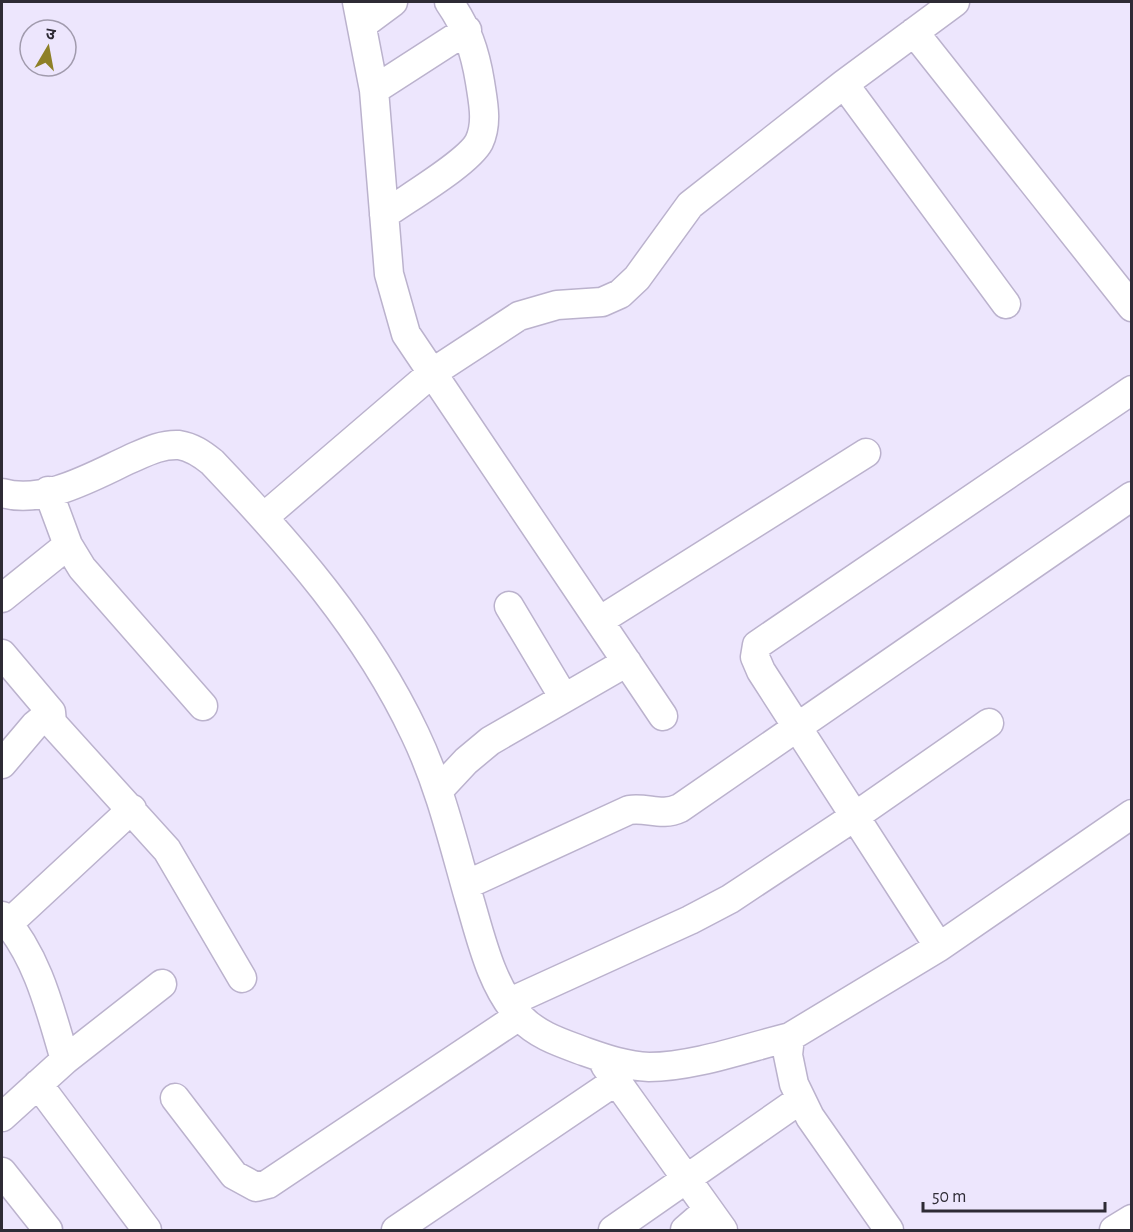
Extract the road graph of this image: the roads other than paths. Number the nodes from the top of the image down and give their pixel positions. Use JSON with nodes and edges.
{"nodes":[{"id":1,"x":393,"y":2,"type":"edge"},
{"id":2,"x":449,"y":2,"type":"edge"},
{"id":3,"x":955,"y":2,"type":"edge"},
{"id":4,"x":360,"y":13,"type":"edge"},
{"id":5,"x":467,"y":30,"type":"junction"},
{"id":6,"x":914,"y":32,"type":"junction"},
{"id":7,"x":844,"y":84,"type":"junction"},
{"id":8,"x":374,"y":90,"type":"junction"},
{"id":9,"x":384,"y":215,"type":"junction"},
{"id":10,"x":1006,"y":304,"type":"dead end"},
{"id":11,"x":1131,"y":307,"type":"edge"},
{"id":12,"x":432,"y":373,"type":"junction"},
{"id":13,"x":1131,"y":390,"type":"edge"},
{"id":14,"x":866,"y":453,"type":"dead end"},
{"id":15,"x":48,"y":491,"type":"junction"},
{"id":16,"x":2,"y":493,"type":"edge"},
{"id":17,"x":1131,"y":496,"type":"edge"},
{"id":18,"x":264,"y":517,"type":"junction"},
{"id":19,"x":68,"y":545,"type":"junction"},
{"id":20,"x":2,"y":598,"type":"edge"},
{"id":21,"x":509,"y":606,"type":"dead end"},
{"id":22,"x":599,"y":621,"type":"junction"},
{"id":23,"x":2,"y":654,"type":"edge"},
{"id":24,"x":627,"y":662,"type":"junction"},
{"id":25,"x":564,"y":698,"type":"junction"},
{"id":26,"x":203,"y":706,"type":"dead end"},
{"id":27,"x":51,"y":712,"type":"junction"},
{"id":28,"x":663,"y":716,"type":"dead end"},
{"id":29,"x":988,"y":723,"type":"dead end"},
{"id":30,"x":796,"y":727,"type":"junction"},
{"id":31,"x":2,"y":764,"type":"edge"},
{"id":32,"x":438,"y":791,"type":"junction"},
{"id":33,"x":132,"y":809,"type":"junction"},
{"id":34,"x":1131,"y":814,"type":"edge"},
{"id":35,"x":854,"y":817,"type":"junction"},
{"id":36,"x":466,"y":885,"type":"junction"},
{"id":37,"x":5,"y":920,"type":"edge"},
{"id":38,"x":939,"y":947,"type":"junction"},
{"id":39,"x":242,"y":978,"type":"dead end"},
{"id":40,"x":162,"y":984,"type":"dead end"},
{"id":41,"x":515,"y":1009,"type":"junction"},
{"id":42,"x":790,"y":1037,"type":"junction"},
{"id":43,"x":598,"y":1056,"type":"junction"},
{"id":44,"x":65,"y":1060,"type":"junction"},
{"id":45,"x":616,"y":1081,"type":"junction"},
{"id":46,"x":38,"y":1084,"type":"junction"},
{"id":47,"x":175,"y":1098,"type":"dead end"},
{"id":48,"x":801,"y":1099,"type":"junction"},
{"id":49,"x":2,"y":1117,"type":"edge"},
{"id":50,"x":2,"y":1172,"type":"edge"},
{"id":51,"x":686,"y":1179,"type":"junction"},
{"id":52,"x":1131,"y":1219,"type":"edge"},
{"id":53,"x":716,"y":1220,"type":"edge"},
{"id":54,"x":48,"y":1230,"type":"edge"},
{"id":55,"x":147,"y":1230,"type":"edge"},
{"id":56,"x":396,"y":1230,"type":"edge"},
{"id":57,"x":613,"y":1230,"type":"edge"},
{"id":58,"x":685,"y":1230,"type":"edge"},
{"id":59,"x":889,"y":1230,"type":"edge"},
{"id":60,"x":1114,"y":1230,"type":"edge"}],
"edges":[{"from":1,"to":4,"type":"street"},
{"from":2,"to":5,"type":"street"},
{"from":3,"to":6,"type":"street"},
{"from":4,"to":8,"type":"street"},
{"from":5,"to":8,"type":"street"},
{"from":5,"to":9,"type":"street"},
{"from":6,"to":7,"type":"street"},
{"from":6,"to":11,"type":"street"},
{"from":7,"to":10,"type":"street"},
{"from":7,"to":12,"type":"street"},
{"from":8,"to":9,"type":"street"},
{"from":9,"to":12,"type":"street"},
{"from":12,"to":18,"type":"street"},
{"from":12,"to":22,"type":"street"},
{"from":13,"to":30,"type":"street"},
{"from":14,"to":22,"type":"street"},
{"from":15,"to":16,"type":"street"},
{"from":15,"to":18,"type":"street"},
{"from":15,"to":19,"type":"street"},
{"from":17,"to":30,"type":"street"},
{"from":18,"to":32,"type":"street"},
{"from":19,"to":20,"type":"street"},
{"from":19,"to":26,"type":"street"},
{"from":21,"to":25,"type":"street"},
{"from":22,"to":24,"type":"street"},
{"from":23,"to":27,"type":"street"},
{"from":24,"to":25,"type":"street"},
{"from":24,"to":28,"type":"street"},
{"from":25,"to":32,"type":"street"},
{"from":27,"to":31,"type":"street"},
{"from":27,"to":33,"type":"street"},
{"from":29,"to":35,"type":"street"},
{"from":30,"to":35,"type":"street"},
{"from":30,"to":36,"type":"street"},
{"from":32,"to":36,"type":"street"},
{"from":33,"to":37,"type":"street"},
{"from":33,"to":39,"type":"street"},
{"from":34,"to":38,"type":"street"},
{"from":35,"to":38,"type":"street"},
{"from":35,"to":41,"type":"street"},
{"from":36,"to":41,"type":"street"},
{"from":37,"to":44,"type":"street"},
{"from":38,"to":42,"type":"street"},
{"from":40,"to":44,"type":"street"},
{"from":41,"to":43,"type":"street"},
{"from":41,"to":47,"type":"street"},
{"from":42,"to":43,"type":"street"},
{"from":42,"to":48,"type":"street"},
{"from":43,"to":45,"type":"street"},
{"from":44,"to":46,"type":"street"},
{"from":45,"to":51,"type":"street"},
{"from":45,"to":56,"type":"street"},
{"from":46,"to":49,"type":"street"},
{"from":46,"to":55,"type":"street"},
{"from":48,"to":51,"type":"street"},
{"from":48,"to":59,"type":"street"},
{"from":50,"to":54,"type":"street"},
{"from":51,"to":53,"type":"street"},
{"from":51,"to":57,"type":"street"},
{"from":52,"to":60,"type":"street"},
{"from":53,"to":58,"type":"street"}]}
